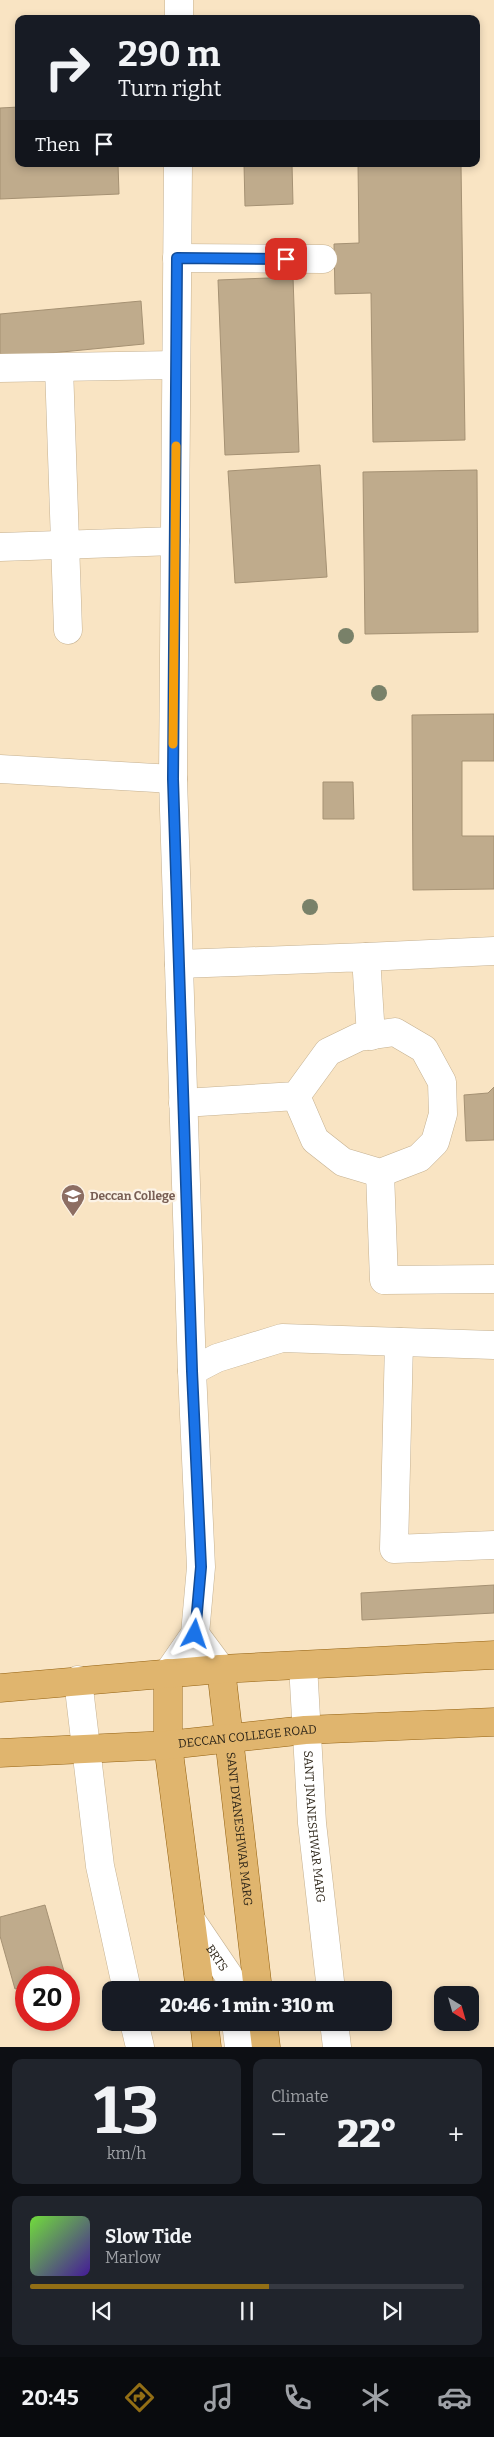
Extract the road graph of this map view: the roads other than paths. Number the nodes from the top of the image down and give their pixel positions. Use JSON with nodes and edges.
{"nodes":[{"id":1,"x":179,"y":0,"type":"edge"},
{"id":2,"x":179,"y":15,"type":"edge"},
{"id":3,"x":178,"y":167,"type":"edge"},
{"id":4,"x":177,"y":258,"type":"junction"},
{"id":5,"x":323,"y":259,"type":"dead end"},
{"id":6,"x":176,"y":365,"type":"junction"},
{"id":7,"x":59,"y":367,"type":"junction"},
{"id":8,"x":0,"y":368,"type":"edge"},
{"id":9,"x":175,"y":541,"type":"junction"},
{"id":10,"x":66,"y":545,"type":"junction"},
{"id":11,"x":0,"y":547,"type":"edge"},
{"id":12,"x":68,"y":630,"type":"dead end"},
{"id":13,"x":0,"y":769,"type":"edge"},
{"id":14,"x":173,"y":779,"type":"junction"},
{"id":15,"x":494,"y":951,"type":"edge"},
{"id":16,"x":366,"y":957,"type":"junction"},
{"id":17,"x":179,"y":964,"type":"junction"},
{"id":18,"x":371,"y":1036,"type":"junction"},
{"id":19,"x":296,"y":1096,"type":"junction"},
{"id":20,"x":183,"y":1103,"type":"junction"},
{"id":21,"x":380,"y":1172,"type":"junction"},
{"id":22,"x":494,"y":1278,"type":"edge"},
{"id":23,"x":399,"y":1342,"type":"junction"},
{"id":24,"x":494,"y":1345,"type":"edge"},
{"id":25,"x":192,"y":1371,"type":"junction"},
{"id":26,"x":494,"y":1545,"type":"edge"},
{"id":27,"x":195,"y":1634,"type":"junction"},
{"id":28,"x":494,"y":1655,"type":"edge"},
{"id":29,"x":303,"y":1665,"type":"junction"},
{"id":30,"x":222,"y":1669,"type":"junction"},
{"id":31,"x":168,"y":1673,"type":"junction"},
{"id":32,"x":78,"y":1680,"type":"junction"},
{"id":33,"x":0,"y":1688,"type":"edge"},
{"id":34,"x":494,"y":1722,"type":"edge"},
{"id":35,"x":306,"y":1730,"type":"junction"},
{"id":36,"x":230,"y":1739,"type":"junction"},
{"id":37,"x":168,"y":1745,"type":"junction"},
{"id":38,"x":86,"y":1749,"type":"junction"},
{"id":39,"x":0,"y":1753,"type":"edge"},
{"id":40,"x":191,"y":1920,"type":"junction"},
{"id":41,"x":250,"y":1925,"type":"junction"},
{"id":42,"x":125,"y":1981,"type":"edge"},
{"id":43,"x":199,"y":1981,"type":"edge"},
{"id":44,"x":229,"y":1981,"type":"edge"},
{"id":45,"x":231,"y":1981,"type":"edge"},
{"id":46,"x":257,"y":1981,"type":"edge"},
{"id":47,"x":330,"y":1981,"type":"edge"},
{"id":48,"x":136,"y":2031,"type":"edge"},
{"id":49,"x":205,"y":2031,"type":"edge"},
{"id":50,"x":237,"y":2031,"type":"edge"},
{"id":51,"x":264,"y":2031,"type":"edge"},
{"id":52,"x":335,"y":2031,"type":"edge"},
{"id":53,"x":140,"y":2047,"type":"edge"},
{"id":54,"x":207,"y":2047,"type":"edge"},
{"id":55,"x":239,"y":2047,"type":"edge"},
{"id":56,"x":266,"y":2047,"type":"edge"},
{"id":57,"x":337,"y":2047,"type":"edge"}],
"edges":[{"from":1,"to":2,"type":"street"},
{"from":3,"to":4,"type":"street"},
{"from":4,"to":5,"type":"street"},
{"from":4,"to":6,"type":"street"},
{"from":6,"to":7,"type":"street"},
{"from":6,"to":9,"type":"street"},
{"from":7,"to":8,"type":"street"},
{"from":7,"to":10,"type":"street"},
{"from":9,"to":10,"type":"street"},
{"from":9,"to":14,"type":"street"},
{"from":10,"to":11,"type":"street"},
{"from":10,"to":12,"type":"street"},
{"from":13,"to":14,"type":"street"},
{"from":14,"to":17,"type":"street"},
{"from":15,"to":16,"type":"street"},
{"from":16,"to":17,"type":"street"},
{"from":16,"to":18,"type":"street"},
{"from":17,"to":20,"type":"street"},
{"from":18,"to":19,"type":"street"},
{"from":18,"to":21,"type":"street"},
{"from":19,"to":20,"type":"street"},
{"from":19,"to":21,"type":"street"},
{"from":20,"to":25,"type":"street"},
{"from":21,"to":22,"type":"street"},
{"from":23,"to":24,"type":"street"},
{"from":23,"to":25,"type":"street"},
{"from":23,"to":26,"type":"street"},
{"from":25,"to":27,"type":"street"},
{"from":27,"to":30,"type":"street"},
{"from":27,"to":31,"type":"street"},
{"from":28,"to":29,"type":"main road"},
{"from":29,"to":30,"type":"main road"},
{"from":29,"to":35,"type":"street","name":"SANT JNANESHWAR MARG"},
{"from":30,"to":31,"type":"main road"},
{"from":30,"to":36,"type":"main road","name":"SANT DYANESHWAR MARG"},
{"from":31,"to":32,"type":"main road"},
{"from":31,"to":37,"type":"main road"},
{"from":32,"to":33,"type":"main road"},
{"from":32,"to":38,"type":"street"},
{"from":34,"to":35,"type":"main road","name":"DECCAN COLLEGE ROAD"},
{"from":35,"to":36,"type":"main road","name":"DECCAN COLLEGE ROAD"},
{"from":35,"to":47,"type":"street","name":"SANT JNANESHWAR MARG"},
{"from":36,"to":37,"type":"main road","name":"DECCAN COLLEGE ROAD"},
{"from":36,"to":41,"type":"main road","name":"SANT DYANESHWAR MARG"},
{"from":37,"to":38,"type":"main road","name":"DECCAN COLLEGE ROAD"},
{"from":37,"to":40,"type":"main road"},
{"from":38,"to":39,"type":"main road","name":"DECCAN COLLEGE ROAD"},
{"from":38,"to":42,"type":"street"},
{"from":40,"to":43,"type":"main road"},
{"from":40,"to":44,"type":"street","name":"BRTS"},
{"from":41,"to":45,"type":"street","name":"BRTS"},
{"from":41,"to":46,"type":"main road","name":"SANT DYANESHWAR MARG"},
{"from":48,"to":53,"type":"street"},
{"from":49,"to":54,"type":"main road"},
{"from":50,"to":55,"type":"street"},
{"from":51,"to":56,"type":"main road"},
{"from":52,"to":57,"type":"street"}]}
